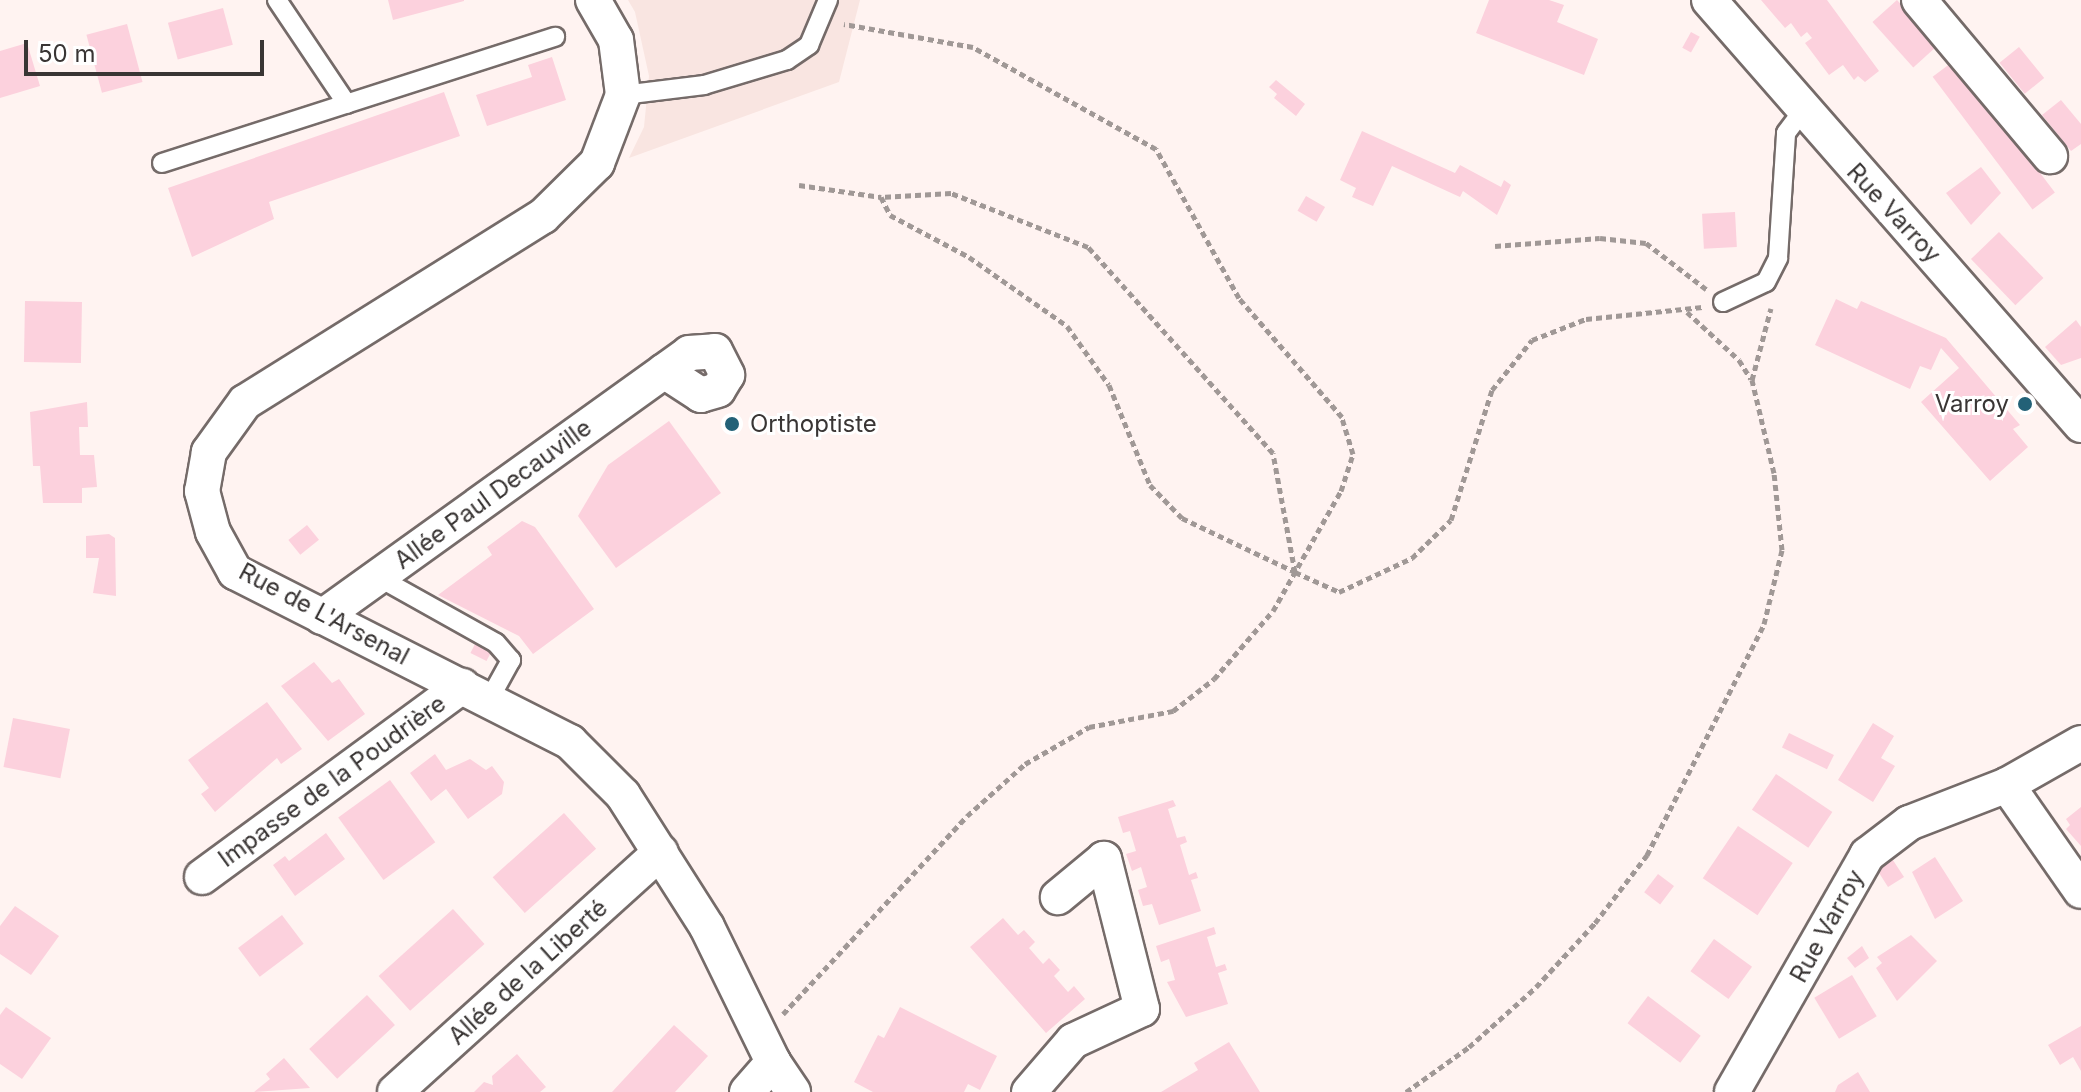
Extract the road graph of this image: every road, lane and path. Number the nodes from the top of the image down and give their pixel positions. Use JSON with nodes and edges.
{"nodes":[{"id":1,"x":277,"y":0,"type":"edge"},
{"id":2,"x":593,"y":0,"type":"edge"},
{"id":3,"x":828,"y":0,"type":"edge"},
{"id":4,"x":1709,"y":0,"type":"edge"},
{"id":5,"x":1919,"y":0,"type":"edge"},
{"id":6,"x":817,"y":20,"type":"junction"},
{"id":7,"x":555,"y":37,"type":"dead end"},
{"id":8,"x":623,"y":95,"type":"junction"},
{"id":9,"x":347,"y":104,"type":"junction"},
{"id":10,"x":1802,"y":112,"type":"junction"},
{"id":11,"x":2050,"y":156,"type":"dead end"},
{"id":12,"x":162,"y":163,"type":"dead end"},
{"id":13,"x":799,"y":185,"type":"dead end"},
{"id":14,"x":881,"y":197,"type":"junction"},
{"id":15,"x":1495,"y":246,"type":"dead end"},
{"id":16,"x":1778,"y":258,"type":"junction"},
{"id":17,"x":1723,"y":302,"type":"junction"},
{"id":18,"x":1686,"y":311,"type":"junction"},
{"id":19,"x":664,"y":371,"type":"dead end"},
{"id":20,"x":1752,"y":380,"type":"junction"},
{"id":21,"x":2081,"y":425,"type":"edge"},
{"id":22,"x":1295,"y":572,"type":"junction"},
{"id":23,"x":378,"y":577,"type":"junction"},
{"id":24,"x":322,"y":617,"type":"junction"},
{"id":25,"x":476,"y":692,"type":"junction"},
{"id":26,"x":2081,"y":743,"type":"edge"},
{"id":27,"x":2007,"y":785,"type":"junction"},
{"id":28,"x":661,"y":852,"type":"junction"},
{"id":29,"x":202,"y":877,"type":"dead end"},
{"id":30,"x":2081,"y":891,"type":"edge"},
{"id":31,"x":1058,"y":897,"type":"dead end"},
{"id":32,"x":767,"y":1050,"type":"junction"},
{"id":33,"x":395,"y":1092,"type":"edge"},
{"id":34,"x":747,"y":1092,"type":"edge"},
{"id":35,"x":793,"y":1092,"type":"edge"},
{"id":36,"x":1029,"y":1092,"type":"edge"},
{"id":37,"x":1406,"y":1092,"type":"edge"},
{"id":38,"x":1732,"y":1092,"type":"edge"}],
"edges":[{"from":1,"to":9,"type":"lane"},
{"from":2,"to":8,"type":"street","name":"Rue de L'Arsenal"},
{"from":3,"to":6,"type":"lane"},
{"from":4,"to":10,"type":"street","name":"Rue Varroy"},
{"from":5,"to":11,"type":"street"},
{"from":6,"to":8,"type":"lane"},
{"from":6,"to":22,"type":"path"},
{"from":7,"to":9,"type":"lane"},
{"from":8,"to":24,"type":"street","name":"Rue de L'Arsenal"},
{"from":9,"to":12,"type":"lane"},
{"from":10,"to":16,"type":"lane"},
{"from":10,"to":21,"type":"street","name":"Rue Varroy"},
{"from":13,"to":14,"type":"path"},
{"from":14,"to":22,"type":"path"},
{"from":14,"to":22,"type":"path"},
{"from":15,"to":17,"type":"path"},
{"from":16,"to":17,"type":"lane"},
{"from":16,"to":20,"type":"path"},
{"from":17,"to":18,"type":"path"},
{"from":18,"to":20,"type":"path"},
{"from":18,"to":22,"type":"path"},
{"from":19,"to":23,"type":"street","name":"Allée Paul Decauville"},
{"from":20,"to":37,"type":"path"},
{"from":22,"to":32,"type":"path"},
{"from":23,"to":24,"type":"street","name":"Allée Paul Decauville"},
{"from":23,"to":25,"type":"lane"},
{"from":24,"to":25,"type":"street","name":"Rue de L'Arsenal"},
{"from":25,"to":28,"type":"street","name":"Rue de L'Arsenal"},
{"from":25,"to":29,"type":"street","name":"Impasse de la Poudrière"},
{"from":26,"to":27,"type":"street","name":"Rue Varroy"},
{"from":27,"to":30,"type":"street"},
{"from":27,"to":38,"type":"street","name":"Rue Varroy"},
{"from":28,"to":32,"type":"street","name":"Rue de L'Arsenal"},
{"from":28,"to":33,"type":"street","name":"Allée de la Liberté"},
{"from":31,"to":36,"type":"street"},
{"from":32,"to":34,"type":"street"},
{"from":32,"to":35,"type":"street","name":"Rue de L'Arsenal"}]}
